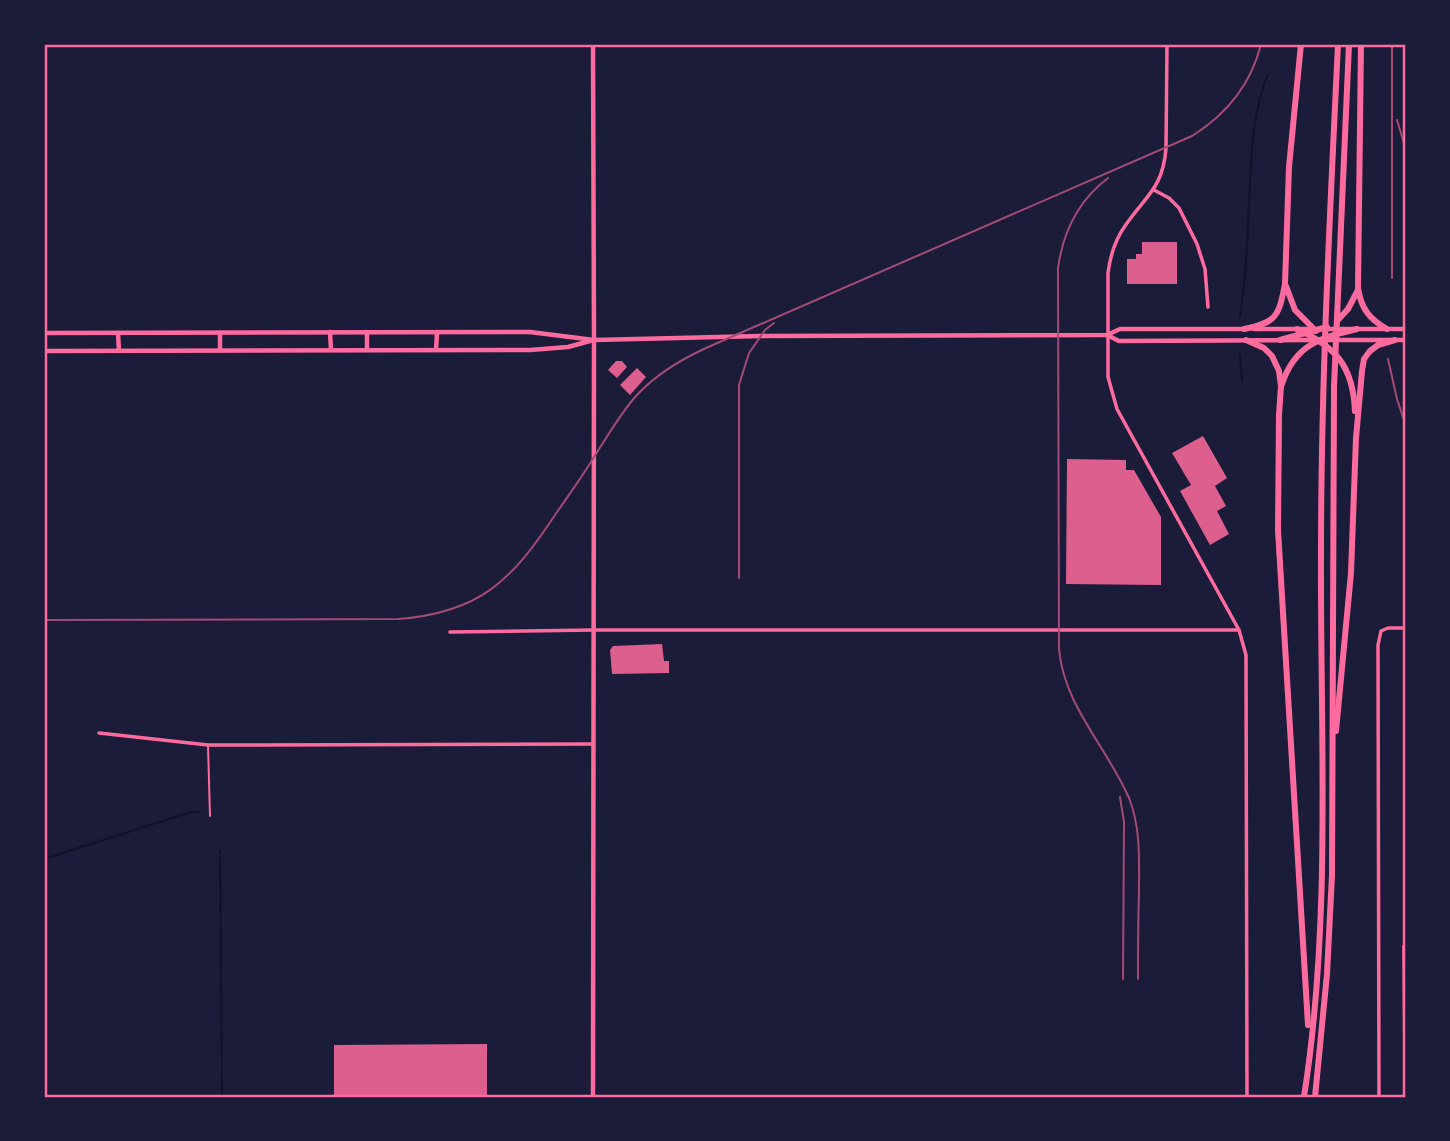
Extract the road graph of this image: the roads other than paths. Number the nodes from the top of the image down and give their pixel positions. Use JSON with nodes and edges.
{"nodes":[{"id":1,"x":593,"y":44,"type":"edge"},
{"id":2,"x":1167,"y":44,"type":"edge"},
{"id":3,"x":1301,"y":44,"type":"edge"},
{"id":4,"x":1338,"y":44,"type":"edge"},
{"id":5,"x":1349,"y":44,"type":"edge"},
{"id":6,"x":1361,"y":44,"type":"edge"},
{"id":7,"x":1154,"y":190,"type":"junction"},
{"id":8,"x":1285,"y":284,"type":"junction"},
{"id":9,"x":1358,"y":288,"type":"junction"},
{"id":10,"x":1208,"y":307,"type":"dead end"},
{"id":11,"x":1387,"y":328,"type":"junction"},
{"id":12,"x":1244,"y":329,"type":"junction"},
{"id":13,"x":1297,"y":329,"type":"joint"},
{"id":14,"x":1357,"y":329,"type":"junction"},
{"id":15,"x":1406,"y":329,"type":"edge"},
{"id":16,"x":1314,"y":331,"type":"junction"},
{"id":17,"x":330,"y":332,"type":"junction"},
{"id":18,"x":366,"y":332,"type":"junction"},
{"id":19,"x":437,"y":332,"type":"junction"},
{"id":20,"x":44,"y":333,"type":"edge"},
{"id":21,"x":118,"y":333,"type":"junction"},
{"id":22,"x":220,"y":333,"type":"junction"},
{"id":23,"x":1107,"y":335,"type":"junction"},
{"id":24,"x":1330,"y":336,"type":"junction"},
{"id":25,"x":594,"y":340,"type":"junction"},
{"id":26,"x":1246,"y":340,"type":"junction"},
{"id":27,"x":1280,"y":340,"type":"junction"},
{"id":28,"x":1320,"y":340,"type":"junction"},
{"id":29,"x":1344,"y":340,"type":"junction"},
{"id":30,"x":1395,"y":340,"type":"junction"},
{"id":31,"x":1406,"y":340,"type":"edge"},
{"id":32,"x":220,"y":350,"type":"junction"},
{"id":33,"x":331,"y":350,"type":"junction"},
{"id":34,"x":367,"y":350,"type":"junction"},
{"id":35,"x":436,"y":350,"type":"junction"},
{"id":36,"x":44,"y":351,"type":"edge"},
{"id":37,"x":118,"y":351,"type":"junction"},
{"id":38,"x":1281,"y":386,"type":"junction"},
{"id":39,"x":1356,"y":438,"type":"junction"},
{"id":40,"x":1406,"y":628,"type":"edge"},
{"id":41,"x":593,"y":630,"type":"junction"},
{"id":42,"x":1239,"y":630,"type":"junction"},
{"id":43,"x":450,"y":632,"type":"dead end"},
{"id":44,"x":99,"y":733,"type":"dead end"},
{"id":45,"x":593,"y":744,"type":"junction"},
{"id":46,"x":208,"y":745,"type":"junction"},
{"id":47,"x":1333,"y":765,"type":"junction"},
{"id":48,"x":210,"y":816,"type":"dead end"},
{"id":49,"x":44,"y":993,"type":"edge"},
{"id":50,"x":1309,"y":1048,"type":"junction"},
{"id":51,"x":44,"y":1097,"type":"edge"},
{"id":52,"x":593,"y":1097,"type":"edge"},
{"id":53,"x":1247,"y":1097,"type":"edge"},
{"id":54,"x":1304,"y":1097,"type":"edge"},
{"id":55,"x":1315,"y":1097,"type":"edge"},
{"id":56,"x":1380,"y":1097,"type":"edge"}],
"edges":[{"from":1,"to":25,"type":"main road"},
{"from":2,"to":7,"type":"street"},
{"from":3,"to":8,"type":"highway"},
{"from":4,"to":50,"type":"highway"},
{"from":5,"to":47,"type":"highway"},
{"from":6,"to":9,"type":"highway"},
{"from":7,"to":10,"type":"street"},
{"from":7,"to":23,"type":"street"},
{"from":8,"to":12,"type":"highway"},
{"from":8,"to":16,"type":"highway"},
{"from":9,"to":11,"type":"highway"},
{"from":9,"to":16,"type":"highway"},
{"from":11,"to":14,"type":"main road"},
{"from":11,"to":15,"type":"main road"},
{"from":12,"to":13,"type":"main road"},
{"from":12,"to":23,"type":"main road"},
{"from":13,"to":16,"type":"highway"},
{"from":14,"to":16,"type":"main road"},
{"from":14,"to":24,"type":"highway"},
{"from":16,"to":24,"type":"highway"},
{"from":16,"to":27,"type":"highway"},
{"from":16,"to":28,"type":"highway"},
{"from":17,"to":18,"type":"main road"},
{"from":17,"to":22,"type":"main road"},
{"from":17,"to":33,"type":"main road"},
{"from":18,"to":19,"type":"main road"},
{"from":18,"to":34,"type":"main road"},
{"from":19,"to":25,"type":"main road"},
{"from":19,"to":35,"type":"main road"},
{"from":20,"to":21,"type":"main road"},
{"from":21,"to":22,"type":"main road"},
{"from":21,"to":37,"type":"main road"},
{"from":22,"to":32,"type":"main road"},
{"from":23,"to":25,"type":"main road"},
{"from":23,"to":26,"type":"main road"},
{"from":23,"to":42,"type":"street"},
{"from":24,"to":28,"type":"highway"},
{"from":24,"to":29,"type":"highway"},
{"from":25,"to":35,"type":"main road"},
{"from":25,"to":41,"type":"main road"},
{"from":26,"to":27,"type":"main road"},
{"from":26,"to":38,"type":"highway"},
{"from":27,"to":28,"type":"main road"},
{"from":28,"to":29,"type":"main road"},
{"from":28,"to":38,"type":"highway"},
{"from":28,"to":39,"type":"highway"},
{"from":29,"to":30,"type":"main road"},
{"from":30,"to":31,"type":"main road"},
{"from":30,"to":39,"type":"highway"},
{"from":32,"to":33,"type":"main road"},
{"from":32,"to":37,"type":"main road"},
{"from":33,"to":34,"type":"main road"},
{"from":34,"to":35,"type":"main road"},
{"from":36,"to":37,"type":"main road"},
{"from":38,"to":50,"type":"highway"},
{"from":39,"to":47,"type":"highway"},
{"from":40,"to":56,"type":"street"},
{"from":41,"to":42,"type":"street"},
{"from":41,"to":43,"type":"street"},
{"from":41,"to":45,"type":"main road"},
{"from":42,"to":53,"type":"street"},
{"from":44,"to":46,"type":"street"},
{"from":45,"to":46,"type":"street"},
{"from":45,"to":52,"type":"main road"},
{"from":46,"to":48,"type":"lane"},
{"from":47,"to":55,"type":"highway"},
{"from":49,"to":51,"type":"street"},
{"from":50,"to":54,"type":"highway"}]}
